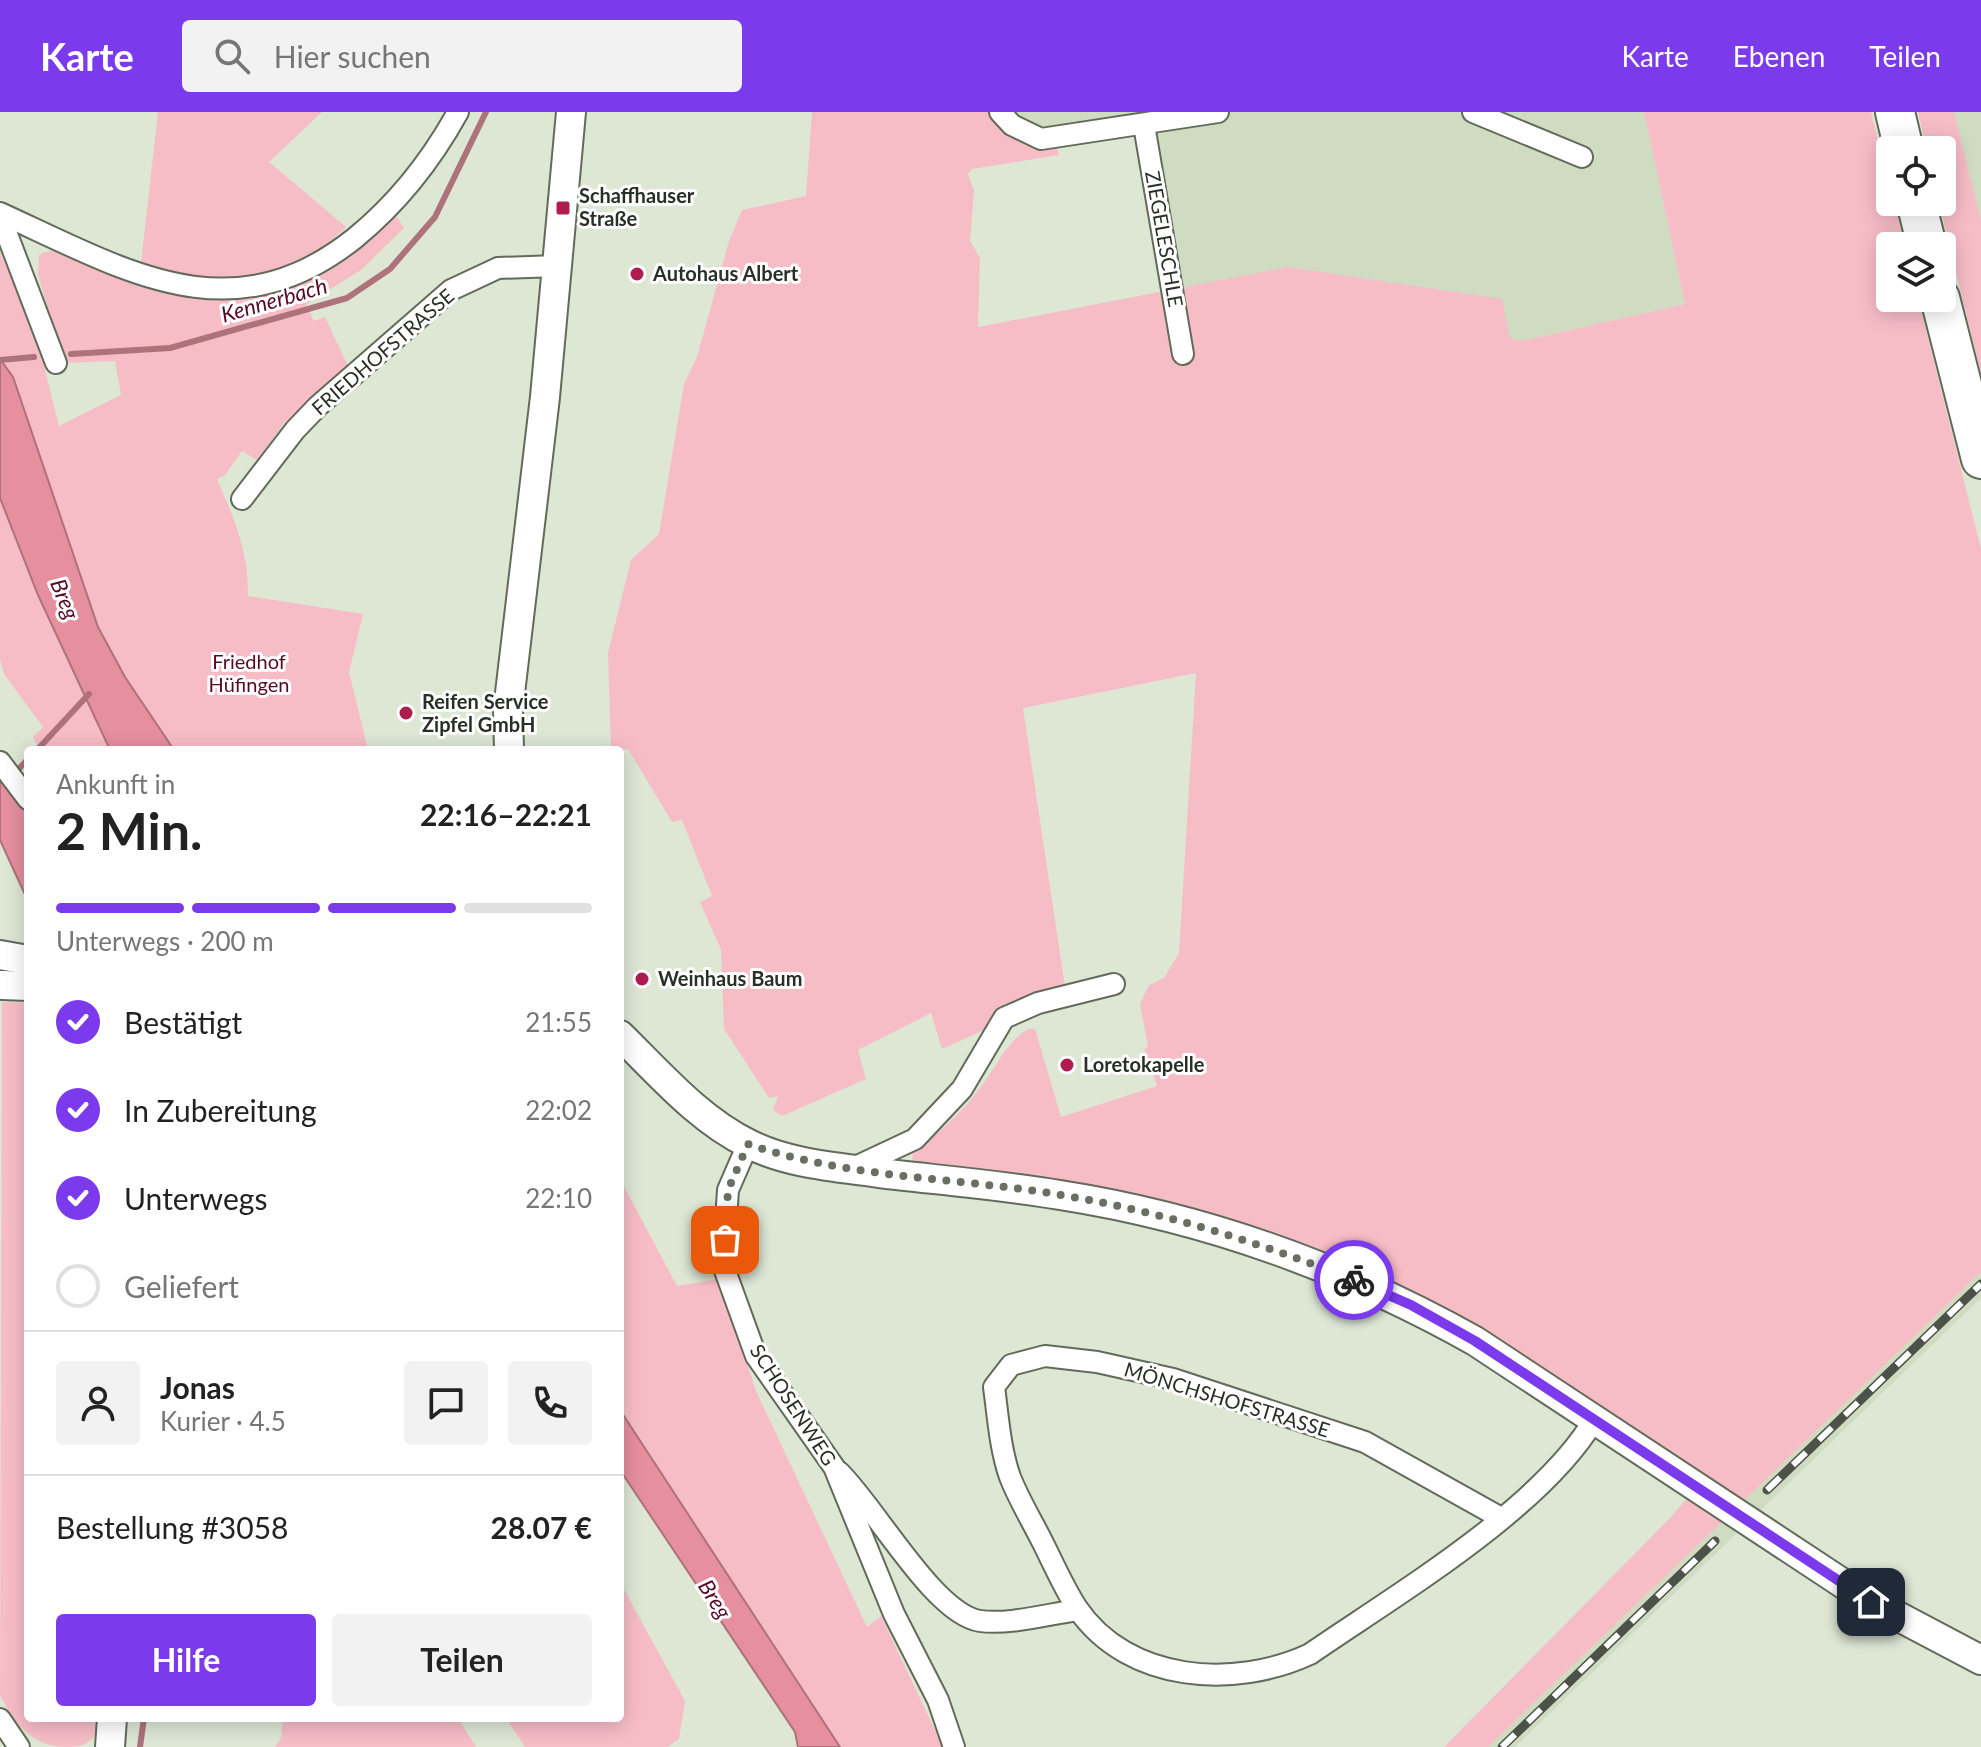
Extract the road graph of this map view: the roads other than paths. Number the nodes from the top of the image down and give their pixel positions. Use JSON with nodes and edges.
{"nodes":[{"id":1,"x":458,"y":112,"type":"edge"},
{"id":2,"x":571,"y":112,"type":"edge"},
{"id":3,"x":1000,"y":112,"type":"edge"},
{"id":4,"x":1218,"y":112,"type":"edge"},
{"id":5,"x":1473,"y":112,"type":"edge"},
{"id":6,"x":1895,"y":112,"type":"edge"},
{"id":7,"x":1144,"y":125,"type":"junction"},
{"id":8,"x":1901,"y":136,"type":"edge"},
{"id":9,"x":1582,"y":157,"type":"dead end"},
{"id":10,"x":0,"y":214,"type":"edge"},
{"id":11,"x":558,"y":266,"type":"junction"},
{"id":12,"x":1944,"y":312,"type":"edge"},
{"id":13,"x":1183,"y":354,"type":"dead end"},
{"id":14,"x":56,"y":363,"type":"dead end"},
{"id":15,"x":1981,"y":459,"type":"edge"},
{"id":16,"x":242,"y":499,"type":"dead end"},
{"id":17,"x":508,"y":710,"type":"junction"},
{"id":18,"x":494,"y":746,"type":"edge"},
{"id":19,"x":509,"y":746,"type":"edge"},
{"id":20,"x":6,"y":770,"type":"edge"},
{"id":21,"x":24,"y":794,"type":"edge"},
{"id":22,"x":0,"y":955,"type":"edge"},
{"id":23,"x":24,"y":959,"type":"edge"},
{"id":24,"x":1114,"y":984,"type":"dead end"},
{"id":25,"x":624,"y":1039,"type":"edge"},
{"id":26,"x":748,"y":1144,"type":"junction"},
{"id":27,"x":851,"y":1169,"type":"junction"},
{"id":28,"x":1594,"y":1420,"type":"junction"},
{"id":29,"x":834,"y":1467,"type":"junction"},
{"id":30,"x":1501,"y":1518,"type":"junction"},
{"id":31,"x":1078,"y":1610,"type":"junction"},
{"id":32,"x":1980,"y":1660,"type":"edge"},
{"id":33,"x":0,"y":1719,"type":"edge"},
{"id":34,"x":19,"y":1747,"type":"edge"},
{"id":35,"x":954,"y":1747,"type":"edge"}],
"edges":[{"from":1,"to":10,"type":"street"},
{"from":2,"to":11,"type":"main road"},
{"from":3,"to":7,"type":"street"},
{"from":4,"to":7,"type":"street"},
{"from":5,"to":9,"type":"street"},
{"from":6,"to":8,"type":"highway"},
{"from":7,"to":13,"type":"street","name":"ZIEGELESCHLE"},
{"from":10,"to":14,"type":"street"},
{"from":11,"to":16,"type":"street","name":"FRIEDHOFSTRASSE"},
{"from":11,"to":17,"type":"main road"},
{"from":12,"to":15,"type":"highway"},
{"from":17,"to":18,"type":"main road"},
{"from":17,"to":19,"type":"main road"},
{"from":20,"to":21,"type":"street"},
{"from":22,"to":23,"type":"main road"},
{"from":24,"to":27,"type":"street"},
{"from":25,"to":26,"type":"main road"},
{"from":26,"to":27,"type":"main road"},
{"from":26,"to":29,"type":"street","name":"SCHOSENWEG"},
{"from":27,"to":28,"type":"main road"},
{"from":28,"to":30,"type":"street","name":"MÖNCHSHOFSTRASSE"},
{"from":28,"to":32,"type":"main road"},
{"from":29,"to":31,"type":"street"},
{"from":29,"to":35,"type":"street","name":"SCHOSENWEG"},
{"from":30,"to":31,"type":"street","name":"MÖNCHSHOFSTRASSE"},
{"from":30,"to":31,"type":"street","name":"MÖNCHSHOFSTRASSE"},
{"from":33,"to":34,"type":"street"}]}
